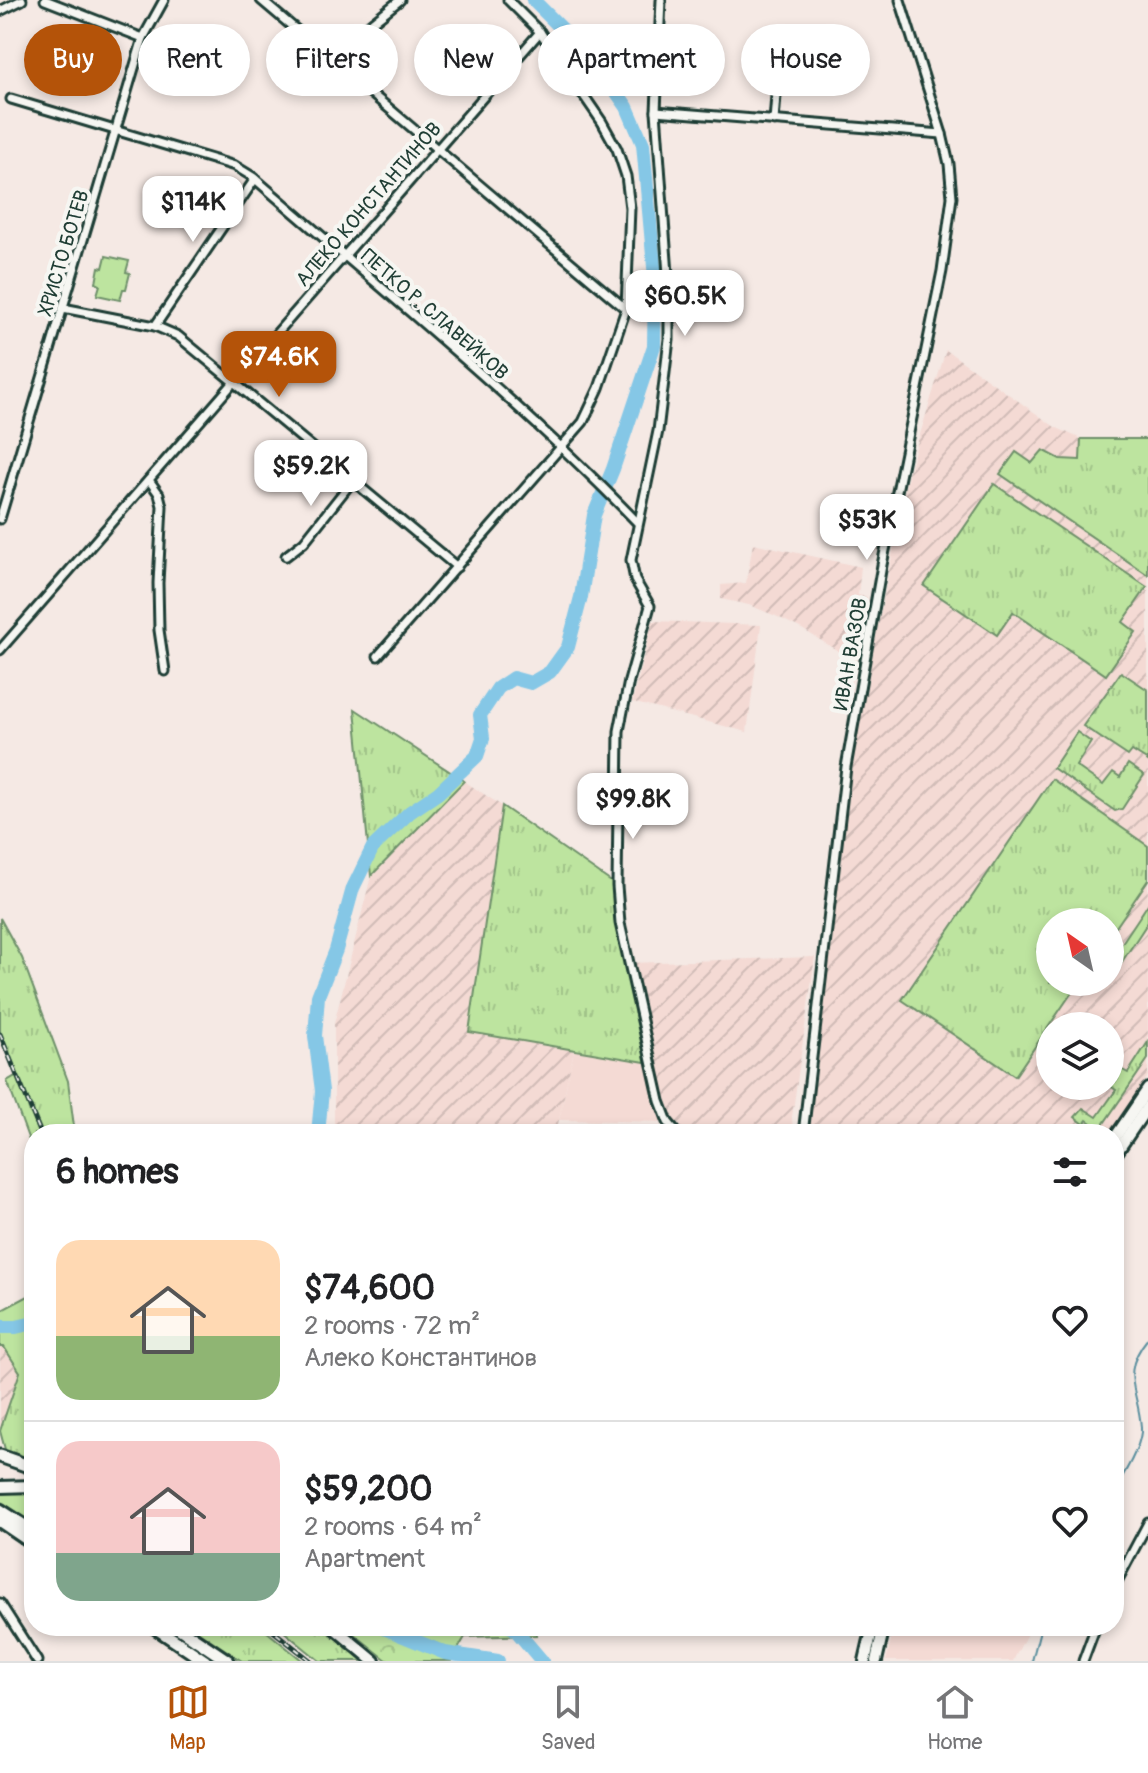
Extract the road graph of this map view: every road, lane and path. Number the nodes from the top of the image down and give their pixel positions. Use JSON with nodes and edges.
{"nodes":[{"id":1,"x":22,"y":0,"type":"edge"},
{"id":2,"x":45,"y":0,"type":"edge"},
{"id":3,"x":164,"y":0,"type":"edge"},
{"id":4,"x":261,"y":0,"type":"edge"},
{"id":5,"x":400,"y":0,"type":"edge"},
{"id":6,"x":508,"y":0,"type":"edge"},
{"id":7,"x":661,"y":0,"type":"edge"},
{"id":8,"x":900,"y":0,"type":"edge"},
{"id":9,"x":0,"y":11,"type":"edge"},
{"id":10,"x":151,"y":24,"type":"edge"},
{"id":11,"x":290,"y":24,"type":"edge"},
{"id":12,"x":370,"y":24,"type":"edge"},
{"id":13,"x":538,"y":30,"type":"edge"},
{"id":14,"x":538,"y":34,"type":"edge"},
{"id":15,"x":138,"y":36,"type":"edge"},
{"id":16,"x":138,"y":55,"type":"edge"},
{"id":17,"x":376,"y":96,"type":"edge"},
{"id":18,"x":584,"y":96,"type":"edge"},
{"id":19,"x":776,"y":96,"type":"edge"},
{"id":20,"x":11,"y":99,"type":"dead end"},
{"id":21,"x":656,"y":111,"type":"junction"},
{"id":22,"x":774,"y":121,"type":"junction"},
{"id":23,"x":116,"y":130,"type":"junction"},
{"id":24,"x":942,"y":134,"type":"junction"},
{"id":25,"x":438,"y":148,"type":"junction"},
{"id":26,"x":255,"y":179,"type":"junction"},
{"id":27,"x":344,"y":256,"type":"junction"},
{"id":28,"x":63,"y":308,"type":"junction"},
{"id":29,"x":626,"y":309,"type":"junction"},
{"id":30,"x":155,"y":326,"type":"junction"},
{"id":31,"x":234,"y":382,"type":"junction"},
{"id":32,"x":562,"y":447,"type":"junction"},
{"id":33,"x":149,"y":480,"type":"junction"},
{"id":34,"x":353,"y":480,"type":"junction"},
{"id":35,"x":0,"y":519,"type":"edge"},
{"id":36,"x":638,"y":523,"type":"junction"},
{"id":37,"x":286,"y":556,"type":"dead end"},
{"id":38,"x":457,"y":567,"type":"junction"},
{"id":39,"x":0,"y":650,"type":"edge"},
{"id":40,"x":378,"y":656,"type":"dead end"},
{"id":41,"x":165,"y":671,"type":"dead end"},
{"id":42,"x":1148,"y":1089,"type":"edge"},
{"id":43,"x":1148,"y":1106,"type":"edge"},
{"id":44,"x":670,"y":1124,"type":"edge"},
{"id":45,"x":804,"y":1124,"type":"edge"},
{"id":46,"x":1124,"y":1124,"type":"edge"},
{"id":47,"x":1124,"y":1141,"type":"edge"},
{"id":48,"x":0,"y":1456,"type":"edge"},
{"id":49,"x":24,"y":1464,"type":"edge"},
{"id":50,"x":24,"y":1486,"type":"edge"},
{"id":51,"x":0,"y":1487,"type":"edge"},
{"id":52,"x":0,"y":1510,"type":"edge"},
{"id":53,"x":0,"y":1521,"type":"edge"},
{"id":54,"x":1148,"y":1523,"type":"edge"},
{"id":55,"x":24,"y":1526,"type":"edge"},
{"id":56,"x":24,"y":1537,"type":"edge"},
{"id":57,"x":1124,"y":1568,"type":"edge"},
{"id":58,"x":0,"y":1603,"type":"edge"},
{"id":59,"x":168,"y":1636,"type":"edge"},
{"id":60,"x":191,"y":1636,"type":"edge"},
{"id":61,"x":344,"y":1636,"type":"edge"},
{"id":62,"x":871,"y":1636,"type":"edge"},
{"id":63,"x":882,"y":1636,"type":"edge"},
{"id":64,"x":1092,"y":1636,"type":"edge"},
{"id":65,"x":37,"y":1661,"type":"edge"},
{"id":66,"x":205,"y":1661,"type":"edge"},
{"id":67,"x":228,"y":1661,"type":"edge"},
{"id":68,"x":374,"y":1661,"type":"edge"},
{"id":69,"x":865,"y":1661,"type":"edge"},
{"id":70,"x":876,"y":1661,"type":"edge"},
{"id":71,"x":1083,"y":1661,"type":"edge"}],
"edges":[{"from":1,"to":9,"type":"street"},
{"from":2,"to":15,"type":"street"},
{"from":3,"to":10,"type":"street","name":"ХРИСТО БОТЕВ"},
{"from":4,"to":11,"type":"street"},
{"from":5,"to":12,"type":"street"},
{"from":6,"to":13,"type":"street"},
{"from":7,"to":21,"type":"street"},
{"from":8,"to":24,"type":"street","name":"ИВАН ВАЗОВ"},
{"from":14,"to":25,"type":"street","name":"АЛЕКО КОНСТАНТИНОВ"},
{"from":16,"to":23,"type":"street","name":"ХРИСТО БОТЕВ"},
{"from":17,"to":25,"type":"street"},
{"from":18,"to":29,"type":"street"},
{"from":19,"to":22,"type":"street"},
{"from":20,"to":23,"type":"street","name":"ПЕТКО Р. СЛАВЕЙКОВ"},
{"from":21,"to":22,"type":"street"},
{"from":21,"to":36,"type":"street"},
{"from":22,"to":24,"type":"street"},
{"from":23,"to":26,"type":"street","name":"ПЕТКО Р. СЛАВЕЙКОВ"},
{"from":23,"to":28,"type":"street","name":"ХРИСТО БОТЕВ"},
{"from":24,"to":45,"type":"street","name":"ИВАН ВАЗОВ"},
{"from":25,"to":27,"type":"street","name":"АЛЕКО КОНСТАНТИНОВ"},
{"from":25,"to":29,"type":"street"},
{"from":26,"to":27,"type":"street","name":"ПЕТКО Р. СЛАВЕЙКОВ"},
{"from":26,"to":30,"type":"street"},
{"from":27,"to":31,"type":"street","name":"АЛЕКО КОНСТАНТИНОВ"},
{"from":27,"to":32,"type":"street","name":"ПЕТКО Р. СЛАВЕЙКОВ"},
{"from":28,"to":30,"type":"street"},
{"from":28,"to":35,"type":"street","name":"ХРИСТО БОТЕВ"},
{"from":29,"to":32,"type":"street"},
{"from":30,"to":31,"type":"street"},
{"from":31,"to":33,"type":"street","name":"АЛЕКО КОНСТАНТИНОВ"},
{"from":31,"to":34,"type":"street"},
{"from":32,"to":36,"type":"street","name":"ПЕТКО Р. СЛАВЕЙКОВ"},
{"from":32,"to":38,"type":"street"},
{"from":33,"to":39,"type":"street","name":"АЛЕКО КОНСТАНТИНОВ"},
{"from":33,"to":41,"type":"street"},
{"from":34,"to":37,"type":"street"},
{"from":34,"to":38,"type":"street"},
{"from":36,"to":44,"type":"street"},
{"from":38,"to":40,"type":"street"},
{"from":42,"to":46,"type":"main road"},
{"from":43,"to":47,"type":"main road"},
{"from":48,"to":49,"type":"main road"},
{"from":50,"to":51,"type":"main road"},
{"from":52,"to":55,"type":"main road"},
{"from":53,"to":56,"type":"main road"},
{"from":54,"to":57,"type":"street"},
{"from":58,"to":65,"type":"street"},
{"from":59,"to":66,"type":"main road"},
{"from":60,"to":67,"type":"main road"},
{"from":61,"to":68,"type":"main road"},
{"from":62,"to":69,"type":"main road"},
{"from":63,"to":70,"type":"main road"},
{"from":64,"to":71,"type":"street"}]}
